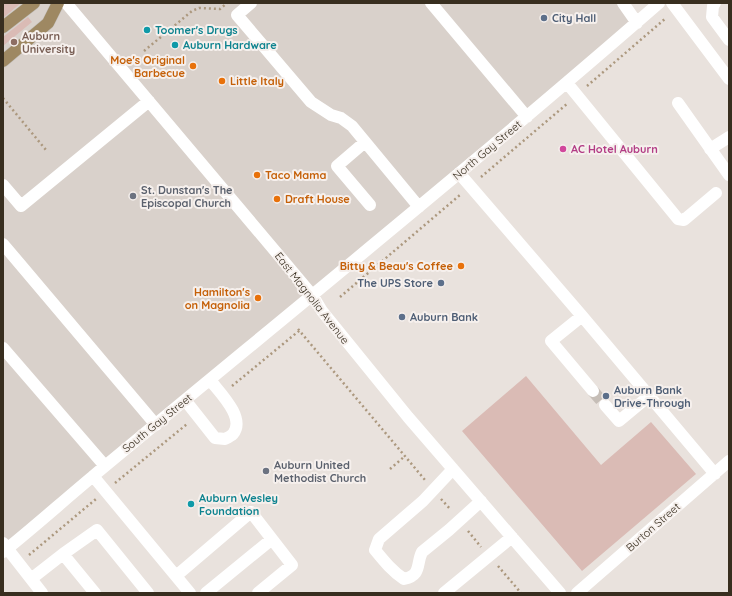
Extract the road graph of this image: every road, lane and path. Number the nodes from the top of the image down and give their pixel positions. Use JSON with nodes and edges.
{"nodes":[{"id":1,"x":34,"y":3,"type":"edge"},
{"id":2,"x":58,"y":3,"type":"edge"},
{"id":3,"x":66,"y":3,"type":"edge"},
{"id":4,"x":227,"y":3,"type":"edge"},
{"id":5,"x":251,"y":3,"type":"edge"},
{"id":6,"x":431,"y":3,"type":"edge"},
{"id":7,"x":623,"y":3,"type":"edge"},
{"id":8,"x":659,"y":3,"type":"edge"},
{"id":9,"x":672,"y":3,"type":"edge"},
{"id":10,"x":715,"y":3,"type":"edge"},
{"id":11,"x":665,"y":19,"type":"dead end"},
{"id":12,"x":637,"y":22,"type":"junction"},
{"id":13,"x":3,"y":27,"type":"edge"},
{"id":14,"x":729,"y":40,"type":"edge"},
{"id":15,"x":144,"y":51,"type":"dead end"},
{"id":16,"x":3,"y":61,"type":"edge"},
{"id":17,"x":729,"y":79,"type":"edge"},
{"id":18,"x":567,"y":83,"type":"junction"},
{"id":19,"x":577,"y":95,"type":"junction"},
{"id":20,"x":3,"y":98,"type":"edge"},
{"id":21,"x":149,"y":101,"type":"junction"},
{"id":22,"x":678,"y":103,"type":"dead end"},
{"id":23,"x":527,"y":117,"type":"junction"},
{"id":24,"x":729,"y":137,"type":"edge"},
{"id":25,"x":365,"y":142,"type":"junction"},
{"id":26,"x":710,"y":149,"type":"junction"},
{"id":27,"x":46,"y":150,"type":"dead end"},
{"id":28,"x":459,"y":174,"type":"junction"},
{"id":29,"x":729,"y":175,"type":"edge"},
{"id":30,"x":3,"y":185,"type":"edge"},
{"id":31,"x":470,"y":186,"type":"junction"},
{"id":32,"x":716,"y":193,"type":"dead end"},
{"id":33,"x":370,"y":205,"type":"dead end"},
{"id":34,"x":419,"y":207,"type":"junction"},
{"id":35,"x":3,"y":244,"type":"edge"},
{"id":36,"x":313,"y":296,"type":"junction"},
{"id":37,"x":340,"y":297,"type":"dead end"},
{"id":38,"x":582,"y":316,"type":"junction"},
{"id":39,"x":3,"y":348,"type":"edge"},
{"id":40,"x":210,"y":380,"type":"junction"},
{"id":41,"x":593,"y":390,"type":"tunnel mouth"},
{"id":42,"x":221,"y":395,"type":"junction"},
{"id":43,"x":649,"y":396,"type":"junction"},
{"id":44,"x":185,"y":400,"type":"junction"},
{"id":45,"x":605,"y":405,"type":"tunnel mouth"},
{"id":46,"x":197,"y":415,"type":"junction"},
{"id":47,"x":156,"y":424,"type":"junction"},
{"id":48,"x":405,"y":456,"type":"junction"},
{"id":49,"x":729,"y":461,"type":"edge"},
{"id":50,"x":105,"y":466,"type":"junction"},
{"id":51,"x":453,"y":469,"type":"junction"},
{"id":52,"x":390,"y":470,"type":"dead end"},
{"id":53,"x":715,"y":474,"type":"junction"},
{"id":54,"x":93,"y":476,"type":"junction"},
{"id":55,"x":106,"y":490,"type":"junction"},
{"id":56,"x":433,"y":490,"type":"junction"},
{"id":57,"x":481,"y":501,"type":"junction"},
{"id":58,"x":459,"y":521,"type":"junction"},
{"id":59,"x":512,"y":537,"type":"junction"},
{"id":60,"x":272,"y":539,"type":"junction"},
{"id":61,"x":5,"y":548,"type":"edge"},
{"id":62,"x":63,"y":554,"type":"junction"},
{"id":63,"x":489,"y":556,"type":"junction"},
{"id":64,"x":20,"y":563,"type":"junction"},
{"id":65,"x":176,"y":576,"type":"junction"},
{"id":66,"x":31,"y":579,"type":"junction"},
{"id":67,"x":42,"y":593,"type":"edge"},
{"id":68,"x":95,"y":593,"type":"edge"},
{"id":69,"x":148,"y":593,"type":"edge"},
{"id":70,"x":190,"y":593,"type":"edge"},
{"id":71,"x":206,"y":593,"type":"edge"},
{"id":72,"x":258,"y":593,"type":"edge"},
{"id":73,"x":444,"y":593,"type":"edge"},
{"id":74,"x":521,"y":593,"type":"edge"},
{"id":75,"x":560,"y":593,"type":"edge"},
{"id":76,"x":577,"y":593,"type":"edge"}],
"edges":[{"from":1,"to":13,"type":"main road"},
{"from":2,"to":16,"type":"main road"},
{"from":3,"to":21,"type":"street","name":"East Magnolia Avenue"},
{"from":4,"to":15,"type":"path"},
{"from":5,"to":25,"type":"street"},
{"from":6,"to":23,"type":"street"},
{"from":7,"to":12,"type":"street"},
{"from":8,"to":12,"type":"street","name":"North Gay Street"},
{"from":9,"to":17,"type":"street"},
{"from":10,"to":14,"type":"street"},
{"from":11,"to":19,"type":"path"},
{"from":12,"to":18,"type":"street","name":"North Gay Street"},
{"from":18,"to":19,"type":"street"},
{"from":18,"to":23,"type":"street","name":"North Gay Street"},
{"from":19,"to":31,"type":"path"},
{"from":19,"to":32,"type":"street"},
{"from":20,"to":27,"type":"path"},
{"from":21,"to":30,"type":"street"},
{"from":21,"to":36,"type":"street","name":"East Magnolia Avenue"},
{"from":22,"to":26,"type":"street"},
{"from":23,"to":28,"type":"street","name":"North Gay Street"},
{"from":24,"to":26,"type":"street"},
{"from":25,"to":33,"type":"street"},
{"from":25,"to":34,"type":"street"},
{"from":26,"to":29,"type":"street"},
{"from":28,"to":31,"type":"street"},
{"from":28,"to":34,"type":"street","name":"North Gay Street"},
{"from":31,"to":37,"type":"path"},
{"from":31,"to":38,"type":"street"},
{"from":34,"to":36,"type":"street","name":"North Gay Street"},
{"from":35,"to":47,"type":"street"},
{"from":36,"to":40,"type":"street","name":"South Gay Street"},
{"from":36,"to":51,"type":"street","name":"East Magnolia Avenue"},
{"from":38,"to":41,"type":"street"},
{"from":38,"to":43,"type":"street"},
{"from":39,"to":50,"type":"street"},
{"from":40,"to":42,"type":"street"},
{"from":40,"to":44,"type":"street","name":"South Gay Street"},
{"from":42,"to":46,"type":"street"},
{"from":42,"to":48,"type":"path"},
{"from":43,"to":45,"type":"street"},
{"from":43,"to":53,"type":"street"},
{"from":44,"to":46,"type":"street"},
{"from":44,"to":47,"type":"street","name":"South Gay Street"},
{"from":46,"to":55,"type":"path"},
{"from":47,"to":50,"type":"street","name":"South Gay Street"},
{"from":48,"to":52,"type":"path"},
{"from":48,"to":56,"type":"path"},
{"from":49,"to":53,"type":"street","name":"Burton Street"},
{"from":50,"to":54,"type":"street","name":"South Gay Street"},
{"from":51,"to":56,"type":"street"},
{"from":51,"to":57,"type":"street","name":"East Magnolia Avenue"},
{"from":53,"to":76,"type":"street","name":"Burton Street"},
{"from":54,"to":55,"type":"street"},
{"from":54,"to":61,"type":"street","name":"South Gay Street"},
{"from":55,"to":64,"type":"path"},
{"from":55,"to":65,"type":"street"},
{"from":56,"to":58,"type":"path"},
{"from":56,"to":58,"type":"street"},
{"from":57,"to":58,"type":"street"},
{"from":57,"to":59,"type":"street","name":"East Magnolia Avenue"},
{"from":58,"to":63,"type":"path"},
{"from":59,"to":63,"type":"street"},
{"from":59,"to":75,"type":"street","name":"East Magnolia Avenue"},
{"from":60,"to":65,"type":"street"},
{"from":60,"to":71,"type":"street"},
{"from":60,"to":72,"type":"street"},
{"from":61,"to":64,"type":"street"},
{"from":62,"to":66,"type":"street"},
{"from":62,"to":68,"type":"street"},
{"from":62,"to":69,"type":"street"},
{"from":63,"to":73,"type":"street"},
{"from":63,"to":74,"type":"path"},
{"from":64,"to":66,"type":"street"},
{"from":65,"to":70,"type":"street"},
{"from":66,"to":67,"type":"street"}]}
